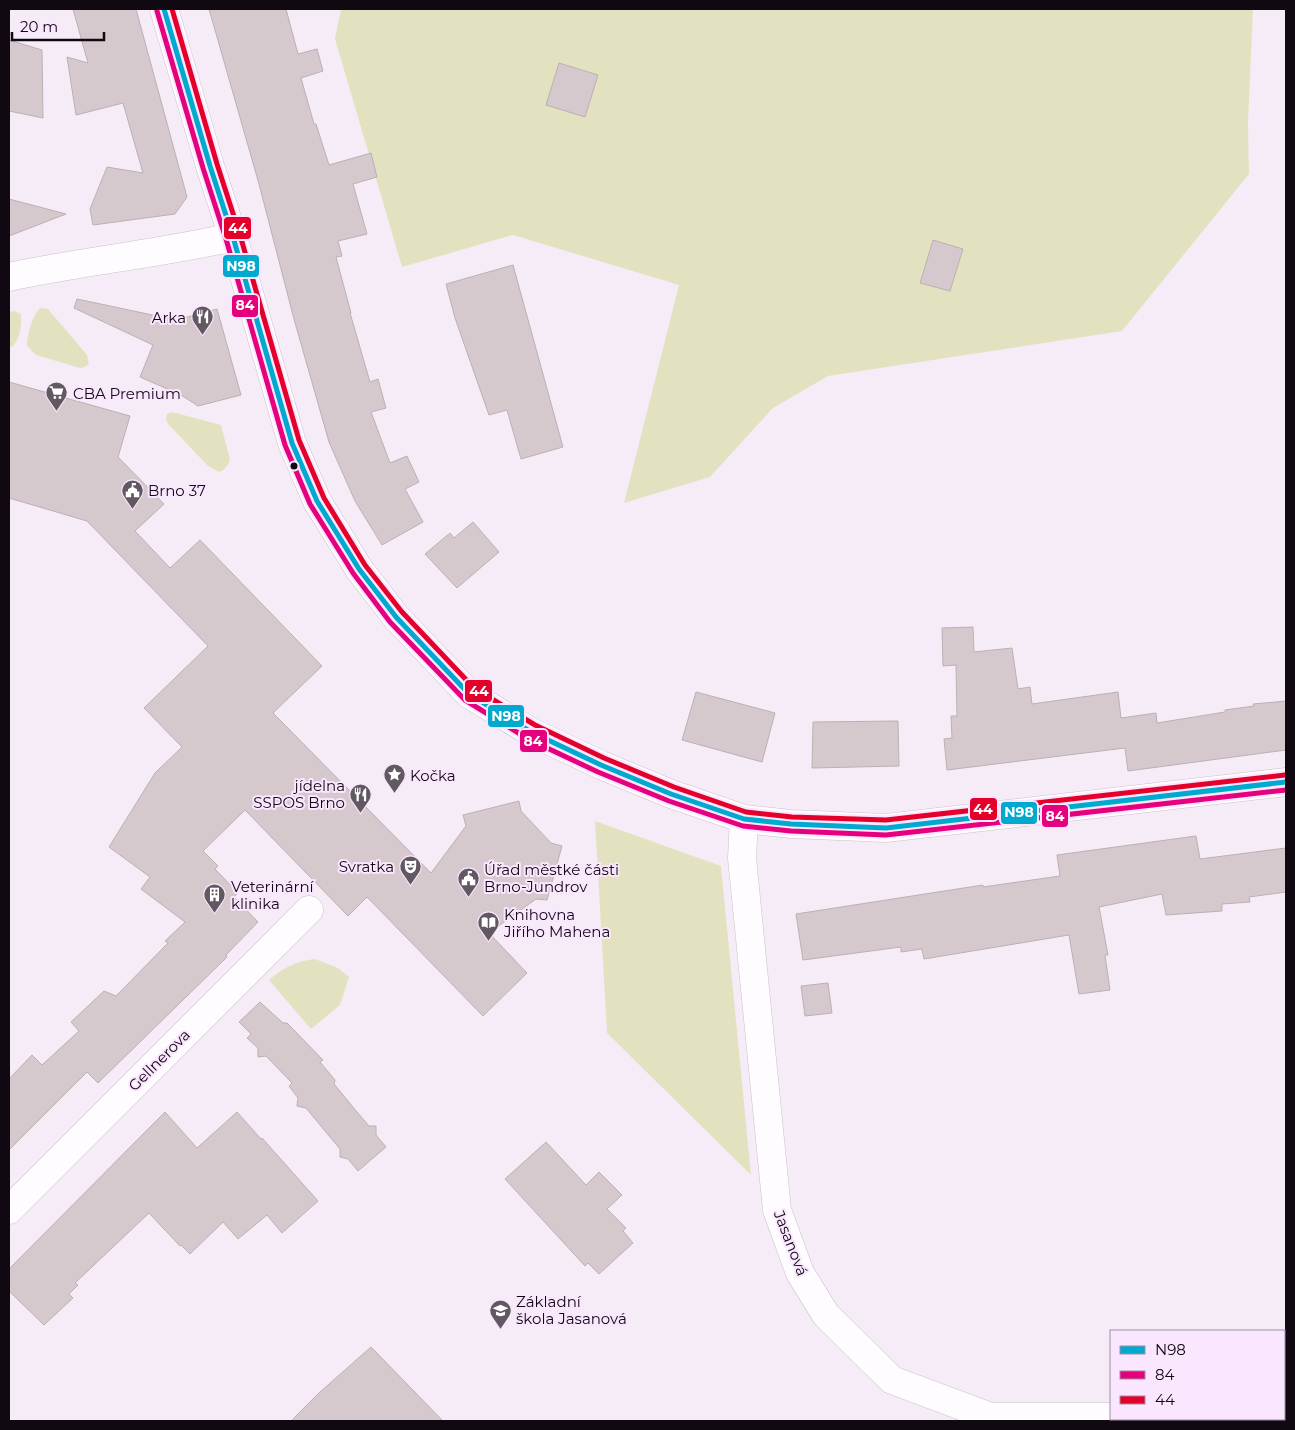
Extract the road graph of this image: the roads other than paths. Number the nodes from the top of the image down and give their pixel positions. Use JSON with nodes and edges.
{"nodes":[{"id":1,"x":164,"y":9,"type":"edge"},
{"id":2,"x":233,"y":237,"type":"junction"},
{"id":3,"x":9,"y":276,"type":"edge"},
{"id":4,"x":1286,"y":782,"type":"edge"},
{"id":5,"x":744,"y":819,"type":"junction"},
{"id":6,"x":309,"y":910,"type":"dead end"},
{"id":7,"x":9,"y":1210,"type":"edge"},
{"id":8,"x":1110,"y":1418,"type":"edge"}],
"edges":[{"from":1,"to":2,"type":"street"},
{"from":2,"to":3,"type":"street"},
{"from":2,"to":5,"type":"street"},
{"from":4,"to":5,"type":"street"},
{"from":5,"to":8,"type":"street","name":"Jasanová"},
{"from":6,"to":7,"type":"street","name":"Gellnerova"}]}
